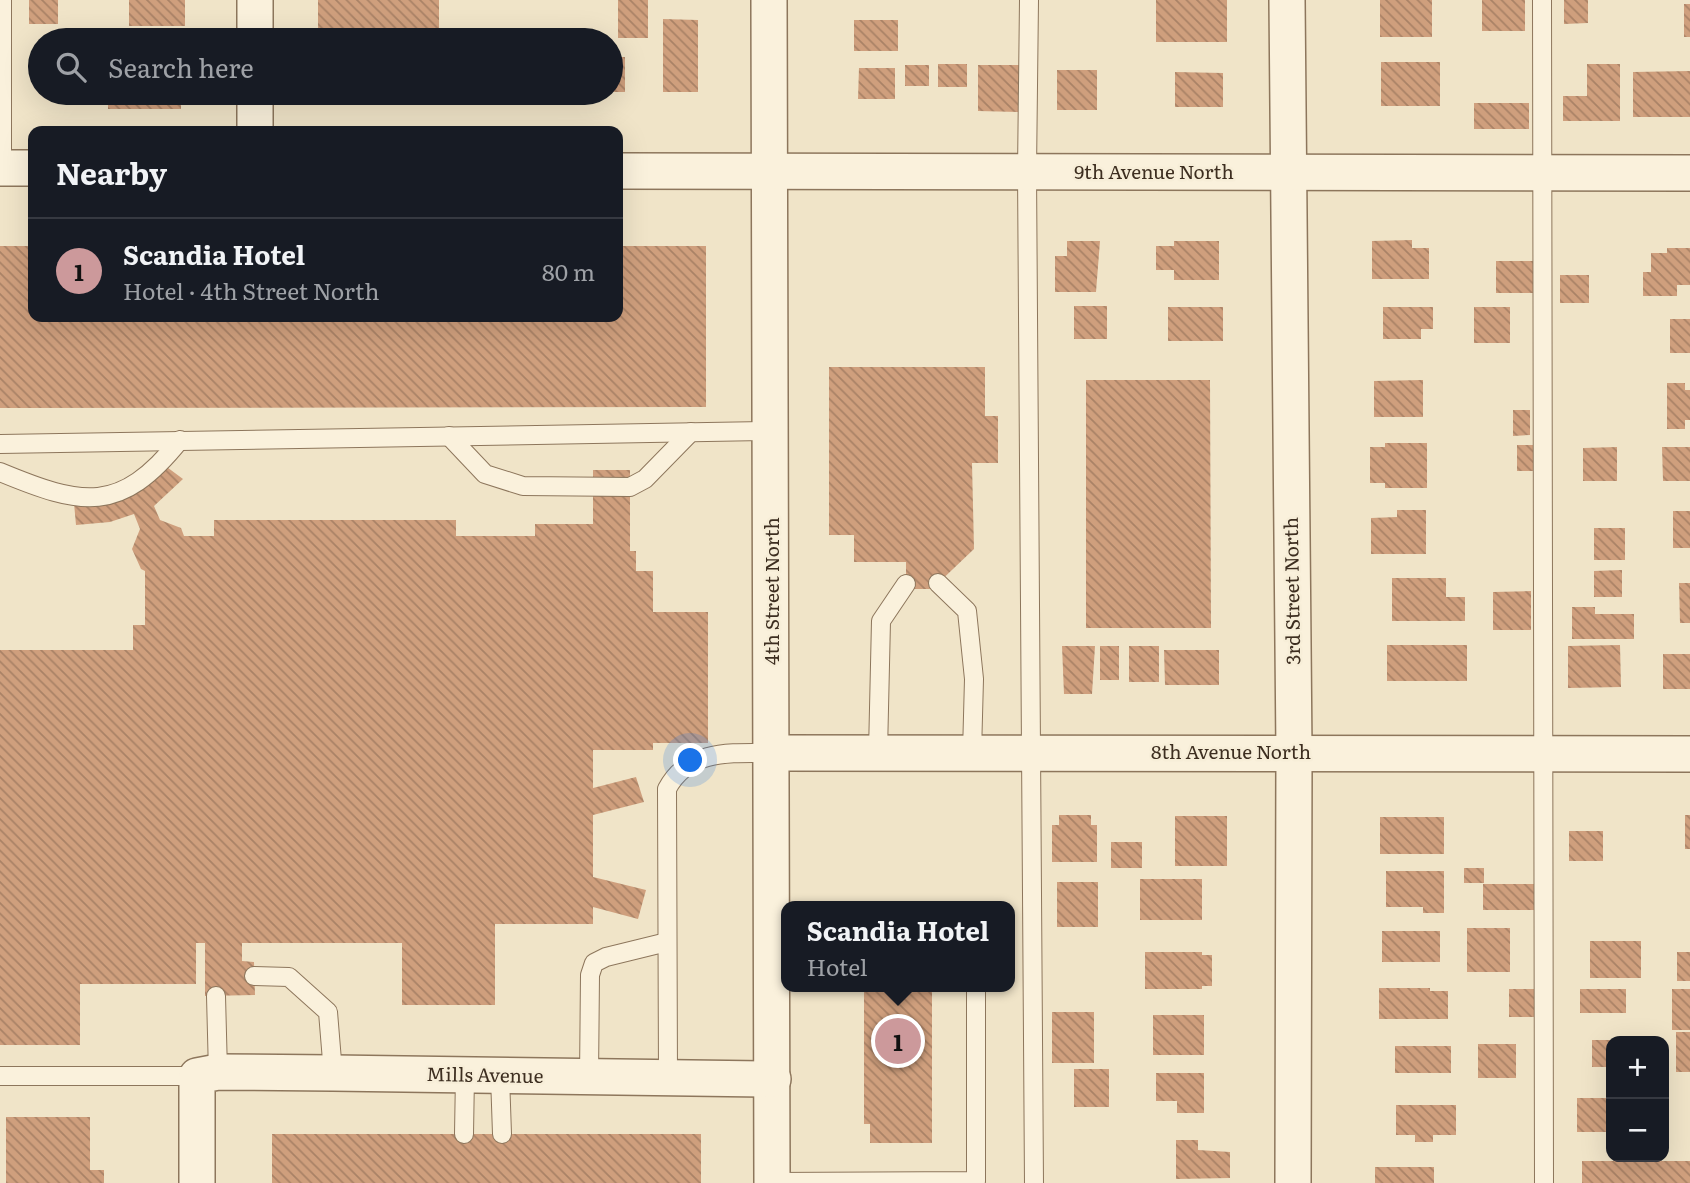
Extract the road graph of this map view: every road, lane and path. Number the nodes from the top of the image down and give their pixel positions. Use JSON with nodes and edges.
{"nodes":[{"id":1,"x":2,"y":0,"type":"edge"},
{"id":2,"x":256,"y":0,"type":"edge"},
{"id":3,"x":769,"y":0,"type":"edge"},
{"id":4,"x":1029,"y":0,"type":"edge"},
{"id":5,"x":1287,"y":0,"type":"edge"},
{"id":6,"x":1542,"y":0,"type":"edge"},
{"id":7,"x":255,"y":28,"type":"edge"},
{"id":8,"x":255,"y":105,"type":"edge"},
{"id":9,"x":255,"y":126,"type":"edge"},
{"id":10,"x":12,"y":168,"type":"edge"},
{"id":11,"x":623,"y":171,"type":"edge"},
{"id":12,"x":769,"y":171,"type":"junction"},
{"id":13,"x":1027,"y":171,"type":"junction"},
{"id":14,"x":1541,"y":172,"type":"junction"},
{"id":15,"x":1287,"y":173,"type":"junction"},
{"id":16,"x":1690,"y":173,"type":"edge"},
{"id":17,"x":771,"y":431,"type":"junction"},
{"id":18,"x":691,"y":432,"type":"junction"},
{"id":19,"x":449,"y":436,"type":"junction"},
{"id":20,"x":180,"y":440,"type":"junction"},
{"id":21,"x":0,"y":444,"type":"edge"},
{"id":22,"x":0,"y":472,"type":"edge"},
{"id":23,"x":938,"y":583,"type":"dead end"},
{"id":24,"x":906,"y":584,"type":"dead end"},
{"id":25,"x":1294,"y":751,"type":"junction"},
{"id":26,"x":878,"y":752,"type":"junction"},
{"id":27,"x":771,"y":753,"type":"junction"},
{"id":28,"x":972,"y":753,"type":"junction"},
{"id":29,"x":1031,"y":754,"type":"junction"},
{"id":30,"x":1690,"y":754,"type":"edge"},
{"id":31,"x":1543,"y":755,"type":"junction"},
{"id":32,"x":667,"y":942,"type":"junction"},
{"id":33,"x":254,"y":976,"type":"dead end"},
{"id":34,"x":976,"y":992,"type":"edge"},
{"id":35,"x":216,"y":996,"type":"dead end"},
{"id":36,"x":333,"y":1073,"type":"junction"},
{"id":37,"x":208,"y":1074,"type":"junction"},
{"id":38,"x":465,"y":1075,"type":"junction"},
{"id":39,"x":0,"y":1076,"type":"edge"},
{"id":40,"x":500,"y":1076,"type":"junction"},
{"id":41,"x":589,"y":1077,"type":"junction"},
{"id":42,"x":668,"y":1077,"type":"junction"},
{"id":43,"x":772,"y":1079,"type":"junction"},
{"id":44,"x":464,"y":1135,"type":"dead end"},
{"id":45,"x":502,"y":1135,"type":"dead end"},
{"id":46,"x":772,"y":1182,"type":"edge"},
{"id":47,"x":197,"y":1183,"type":"edge"},
{"id":48,"x":1034,"y":1183,"type":"edge"},
{"id":49,"x":1293,"y":1183,"type":"edge"},
{"id":50,"x":1544,"y":1183,"type":"edge"}],
"edges":[{"from":1,"to":10,"type":"lane"},
{"from":2,"to":7,"type":"street"},
{"from":3,"to":12,"type":"street","name":"4th Street North"},
{"from":4,"to":13,"type":"lane"},
{"from":5,"to":15,"type":"street","name":"3rd Street North"},
{"from":6,"to":14,"type":"lane"},
{"from":8,"to":9,"type":"street"},
{"from":11,"to":12,"type":"street","name":"9th Avenue North"},
{"from":12,"to":13,"type":"street","name":"9th Avenue North"},
{"from":12,"to":17,"type":"street","name":"4th Street North"},
{"from":13,"to":15,"type":"street","name":"9th Avenue North"},
{"from":13,"to":29,"type":"lane"},
{"from":14,"to":15,"type":"street","name":"9th Avenue North"},
{"from":14,"to":16,"type":"street","name":"9th Avenue North"},
{"from":14,"to":31,"type":"lane"},
{"from":15,"to":25,"type":"street","name":"3rd Street North"},
{"from":17,"to":18,"type":"lane"},
{"from":17,"to":27,"type":"street","name":"4th Street North"},
{"from":18,"to":19,"type":"lane"},
{"from":18,"to":19,"type":"lane"},
{"from":19,"to":20,"type":"lane"},
{"from":20,"to":21,"type":"lane"},
{"from":20,"to":22,"type":"lane"},
{"from":23,"to":28,"type":"lane"},
{"from":24,"to":26,"type":"lane"},
{"from":25,"to":29,"type":"street","name":"8th Avenue North"},
{"from":25,"to":31,"type":"street","name":"8th Avenue North"},
{"from":25,"to":49,"type":"street","name":"3rd Street North"},
{"from":26,"to":27,"type":"street","name":"8th Avenue North"},
{"from":26,"to":28,"type":"street","name":"8th Avenue North"},
{"from":27,"to":32,"type":"lane"},
{"from":27,"to":43,"type":"street","name":"4th Street North"},
{"from":28,"to":29,"type":"street","name":"8th Avenue North"},
{"from":29,"to":48,"type":"lane"},
{"from":30,"to":31,"type":"street","name":"8th Avenue North"},
{"from":31,"to":50,"type":"lane"},
{"from":32,"to":41,"type":"lane"},
{"from":32,"to":42,"type":"lane"},
{"from":33,"to":36,"type":"lane"},
{"from":34,"to":46,"type":"lane"},
{"from":35,"to":37,"type":"lane"},
{"from":36,"to":37,"type":"street","name":"Mills Avenue"},
{"from":36,"to":38,"type":"street","name":"Mills Avenue"},
{"from":37,"to":39,"type":"lane"},
{"from":37,"to":47,"type":"street"},
{"from":38,"to":40,"type":"street","name":"Mills Avenue"},
{"from":38,"to":44,"type":"lane"},
{"from":40,"to":41,"type":"street","name":"Mills Avenue"},
{"from":40,"to":45,"type":"lane"},
{"from":41,"to":42,"type":"street","name":"Mills Avenue"},
{"from":42,"to":43,"type":"street","name":"Mills Avenue"},
{"from":43,"to":46,"type":"street","name":"4th Street North"}]}
